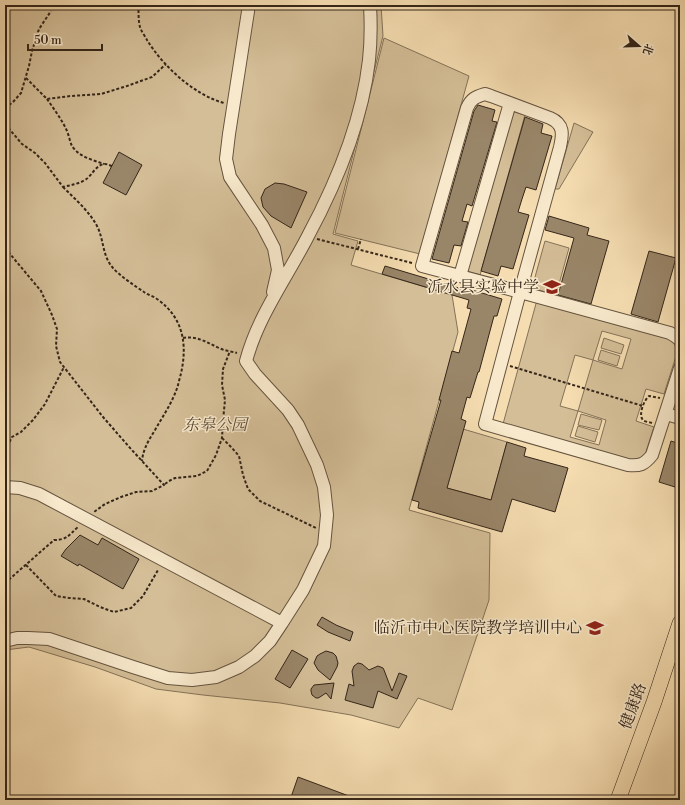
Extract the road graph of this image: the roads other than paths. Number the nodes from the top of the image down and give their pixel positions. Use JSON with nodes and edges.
{"nodes":[{"id":1,"x":249,"y":5,"type":"edge"},
{"id":2,"x":370,"y":5,"type":"edge"},
{"id":3,"x":510,"y":103,"type":"junction"},
{"id":4,"x":460,"y":276,"type":"junction"},
{"id":5,"x":520,"y":292,"type":"junction"},
{"id":6,"x":270,"y":305,"type":"junction"},
{"id":7,"x":680,"y":340,"type":"edge"},
{"id":8,"x":680,"y":368,"type":"edge"},
{"id":9,"x":666,"y":414,"type":"junction"},
{"id":10,"x":680,"y":418,"type":"edge"},
{"id":11,"x":5,"y":487,"type":"edge"},
{"id":12,"x":282,"y":623,"type":"junction"},
{"id":13,"x":680,"y":623,"type":"edge"},
{"id":14,"x":5,"y":641,"type":"edge"},
{"id":15,"x":618,"y":800,"type":"edge"}],
"edges":[{"from":1,"to":6,"type":"lane"},
{"from":2,"to":6,"type":"lane"},
{"from":3,"to":4,"type":"lane"},
{"from":3,"to":4,"type":"lane"},
{"from":3,"to":5,"type":"lane"},
{"from":4,"to":5,"type":"lane"},
{"from":5,"to":7,"type":"lane"},
{"from":5,"to":9,"type":"lane"},
{"from":6,"to":12,"type":"lane"},
{"from":8,"to":9,"type":"lane"},
{"from":9,"to":10,"type":"lane"},
{"from":11,"to":12,"type":"lane"},
{"from":12,"to":14,"type":"lane"},
{"from":13,"to":15,"type":"main road","name":"健康路"}]}
